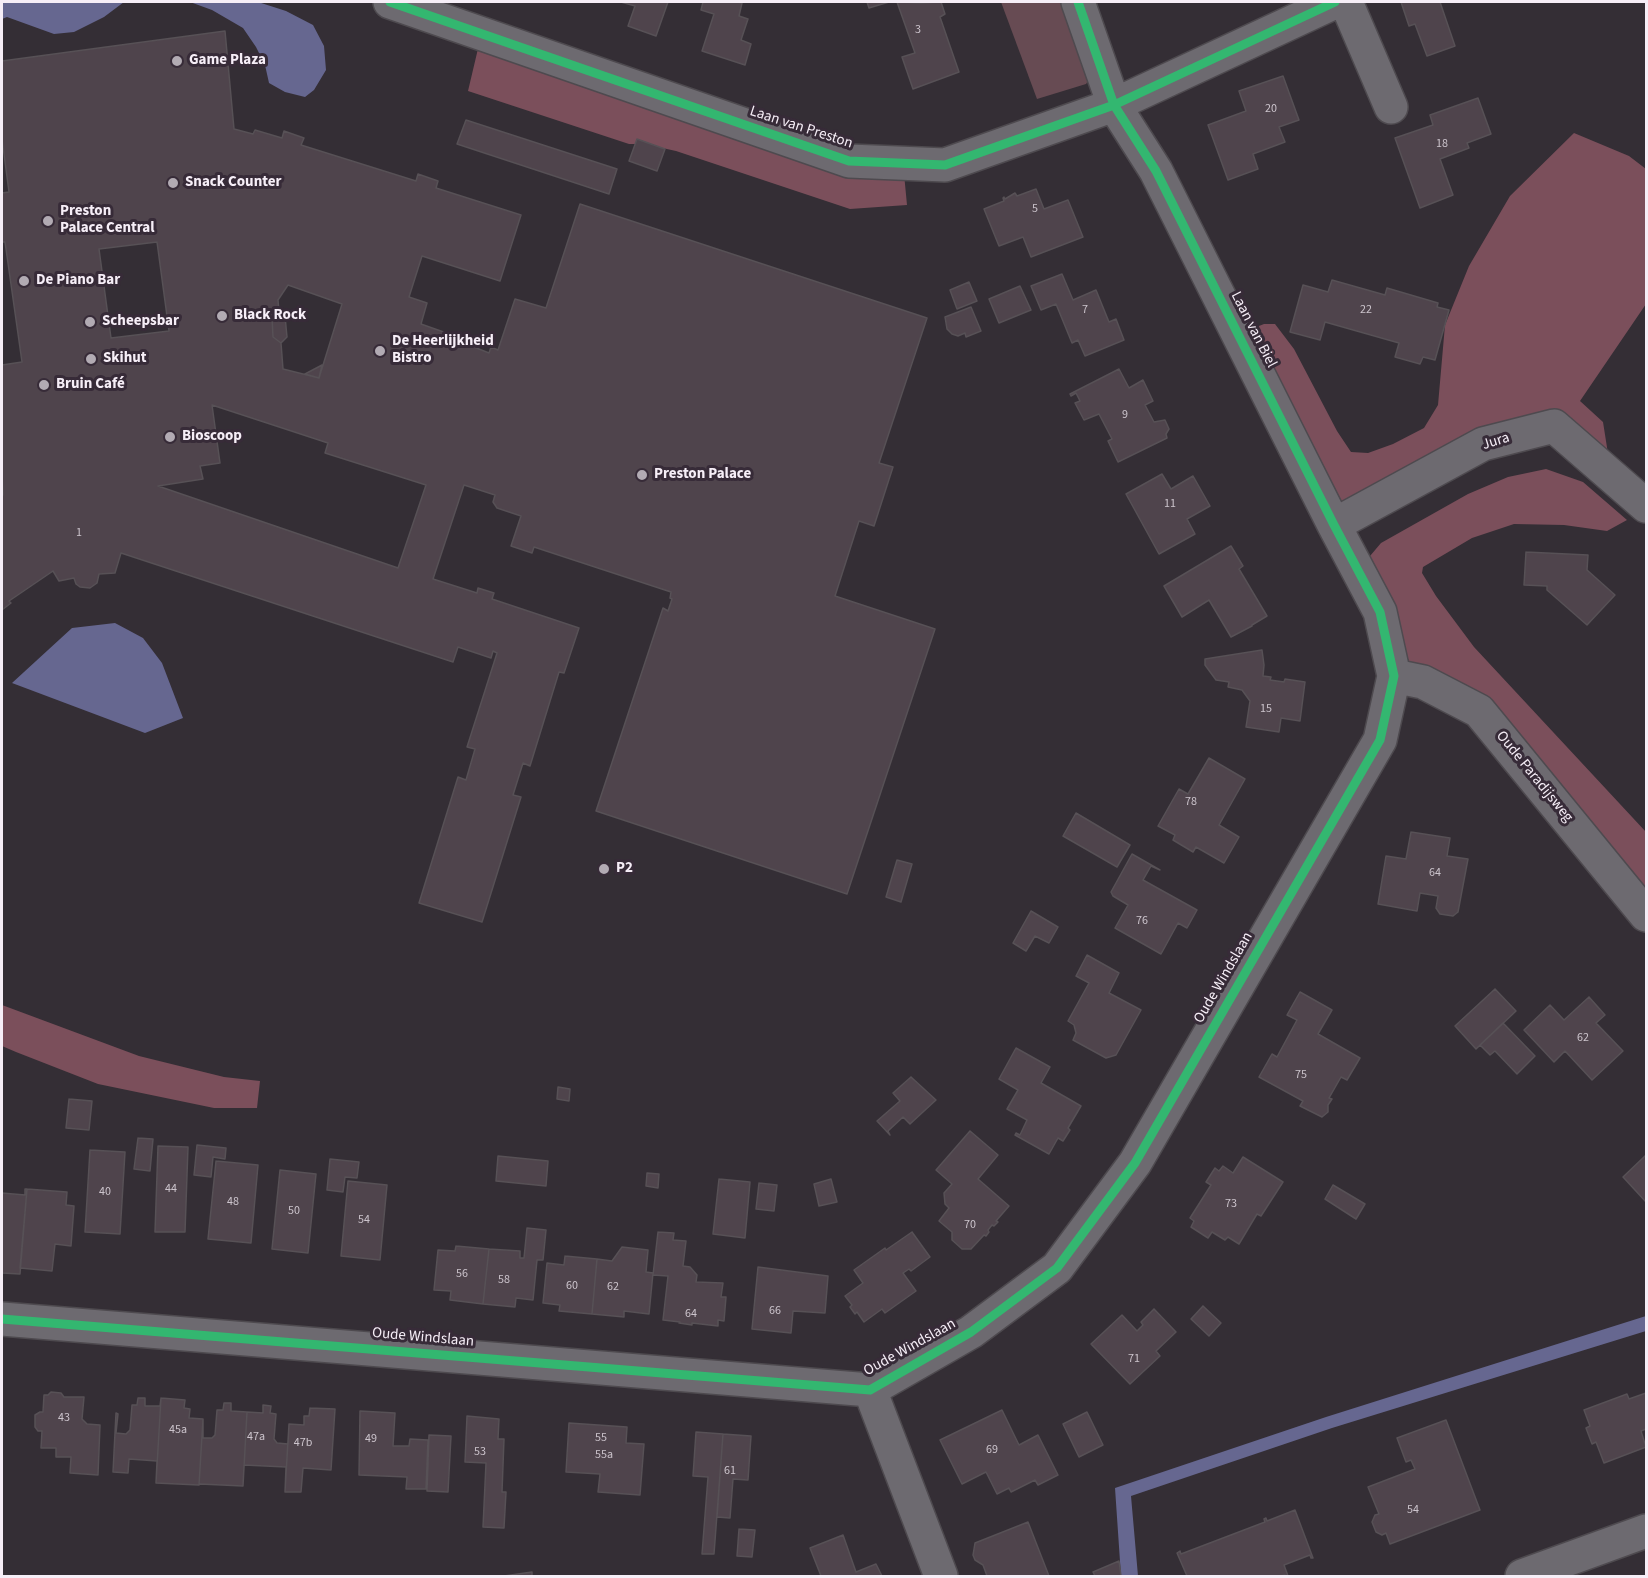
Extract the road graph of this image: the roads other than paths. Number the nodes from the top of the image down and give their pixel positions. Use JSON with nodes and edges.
{"nodes":[{"id":1,"x":390,"y":2,"type":"edge"},
{"id":2,"x":1078,"y":2,"type":"edge"},
{"id":3,"x":1335,"y":2,"type":"edge"},
{"id":4,"x":1346,"y":2,"type":"edge"},
{"id":5,"x":1114,"y":105,"type":"junction"},
{"id":6,"x":1391,"y":107,"type":"dead end"},
{"id":7,"x":1647,"y":506,"type":"edge"},
{"id":8,"x":1334,"y":525,"type":"junction"},
{"id":9,"x":1394,"y":676,"type":"junction"},
{"id":10,"x":1647,"y":915,"type":"edge"},
{"id":11,"x":2,"y":1319,"type":"edge"},
{"id":12,"x":870,"y":1390,"type":"junction"},
{"id":13,"x":1647,"y":1531,"type":"edge"},
{"id":14,"x":941,"y":1576,"type":"edge"},
{"id":15,"x":1522,"y":1576,"type":"edge"}],
"edges":[{"from":1,"to":5,"type":"street","name":"Laan van Preston"},
{"from":2,"to":5,"type":"street","name":"Laan van Biel"},
{"from":3,"to":5,"type":"street","name":"Laan van Preston"},
{"from":4,"to":6,"type":"street"},
{"from":5,"to":8,"type":"street","name":"Laan van Biel"},
{"from":7,"to":8,"type":"street","name":"Jura"},
{"from":8,"to":9,"type":"street","name":"Laan van Biel"},
{"from":9,"to":10,"type":"street","name":"Oude Paradijsweg"},
{"from":9,"to":12,"type":"street","name":"Oude Windslaan"},
{"from":11,"to":12,"type":"street","name":"Oude Windslaan"},
{"from":12,"to":14,"type":"street","name":"Oude Windslaan"},
{"from":13,"to":15,"type":"street"}]}
